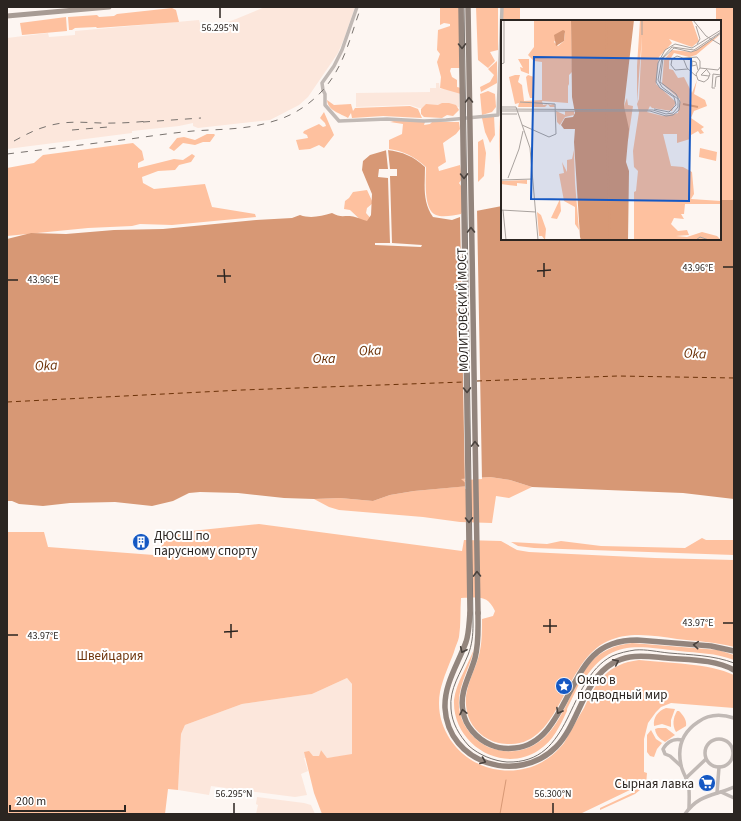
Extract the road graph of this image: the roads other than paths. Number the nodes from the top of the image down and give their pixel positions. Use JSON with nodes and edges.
{"nodes":[{"id":1,"x":100,"y":7,"type":"edge"},
{"id":2,"x":109,"y":7,"type":"edge"},
{"id":3,"x":358,"y":7,"type":"edge"},
{"id":4,"x":461,"y":7,"type":"edge"},
{"id":5,"x":468,"y":7,"type":"edge"},
{"id":6,"x":502,"y":7,"type":"edge"},
{"id":7,"x":7,"y":16,"type":"edge"},
{"id":8,"x":502,"y":20,"type":"edge"},
{"id":9,"x":501,"y":34,"type":"edge"},
{"id":10,"x":734,"y":651,"type":"edge"},
{"id":11,"x":734,"y":670,"type":"edge"},
{"id":12,"x":734,"y":718,"type":"edge"},
{"id":13,"x":682,"y":740,"type":"junction"},
{"id":14,"x":706,"y":759,"type":"junction"},
{"id":15,"x":681,"y":766,"type":"junction"},
{"id":16,"x":719,"y":767,"type":"junction"},
{"id":17,"x":686,"y":778,"type":"junction"},
{"id":18,"x":734,"y":786,"type":"edge"},
{"id":19,"x":719,"y":792,"type":"junction"},
{"id":20,"x":734,"y":798,"type":"edge"},
{"id":21,"x":689,"y":808,"type":"junction"},
{"id":22,"x":685,"y":814,"type":"edge"}],
"edges":[{"from":1,"to":2,"type":"street"},
{"from":1,"to":7,"type":"street"},
{"from":3,"to":9,"type":"street"},
{"from":4,"to":11,"type":"main road","name":"МОЛИТОВСКИЙ МОСТ","one_way":true,"bridge":true},
{"from":10,"to":5,"type":"main road","name":"МОЛИТОВСКИЙ МОСТ","one_way":true,"bridge":true},
{"from":6,"to":8,"type":"street"},
{"from":12,"to":13,"type":"street"},
{"from":13,"to":15,"type":"street"},
{"from":13,"to":15,"type":"street"},
{"from":14,"to":16,"type":"street"},
{"from":14,"to":16,"type":"street"},
{"from":14,"to":17,"type":"street"},
{"from":15,"to":17,"type":"street"},
{"from":16,"to":19,"type":"street"},
{"from":17,"to":21,"type":"street"},
{"from":18,"to":19,"type":"street"},
{"from":19,"to":20,"type":"street"},
{"from":19,"to":21,"type":"street"},
{"from":21,"to":22,"type":"street"}]}
